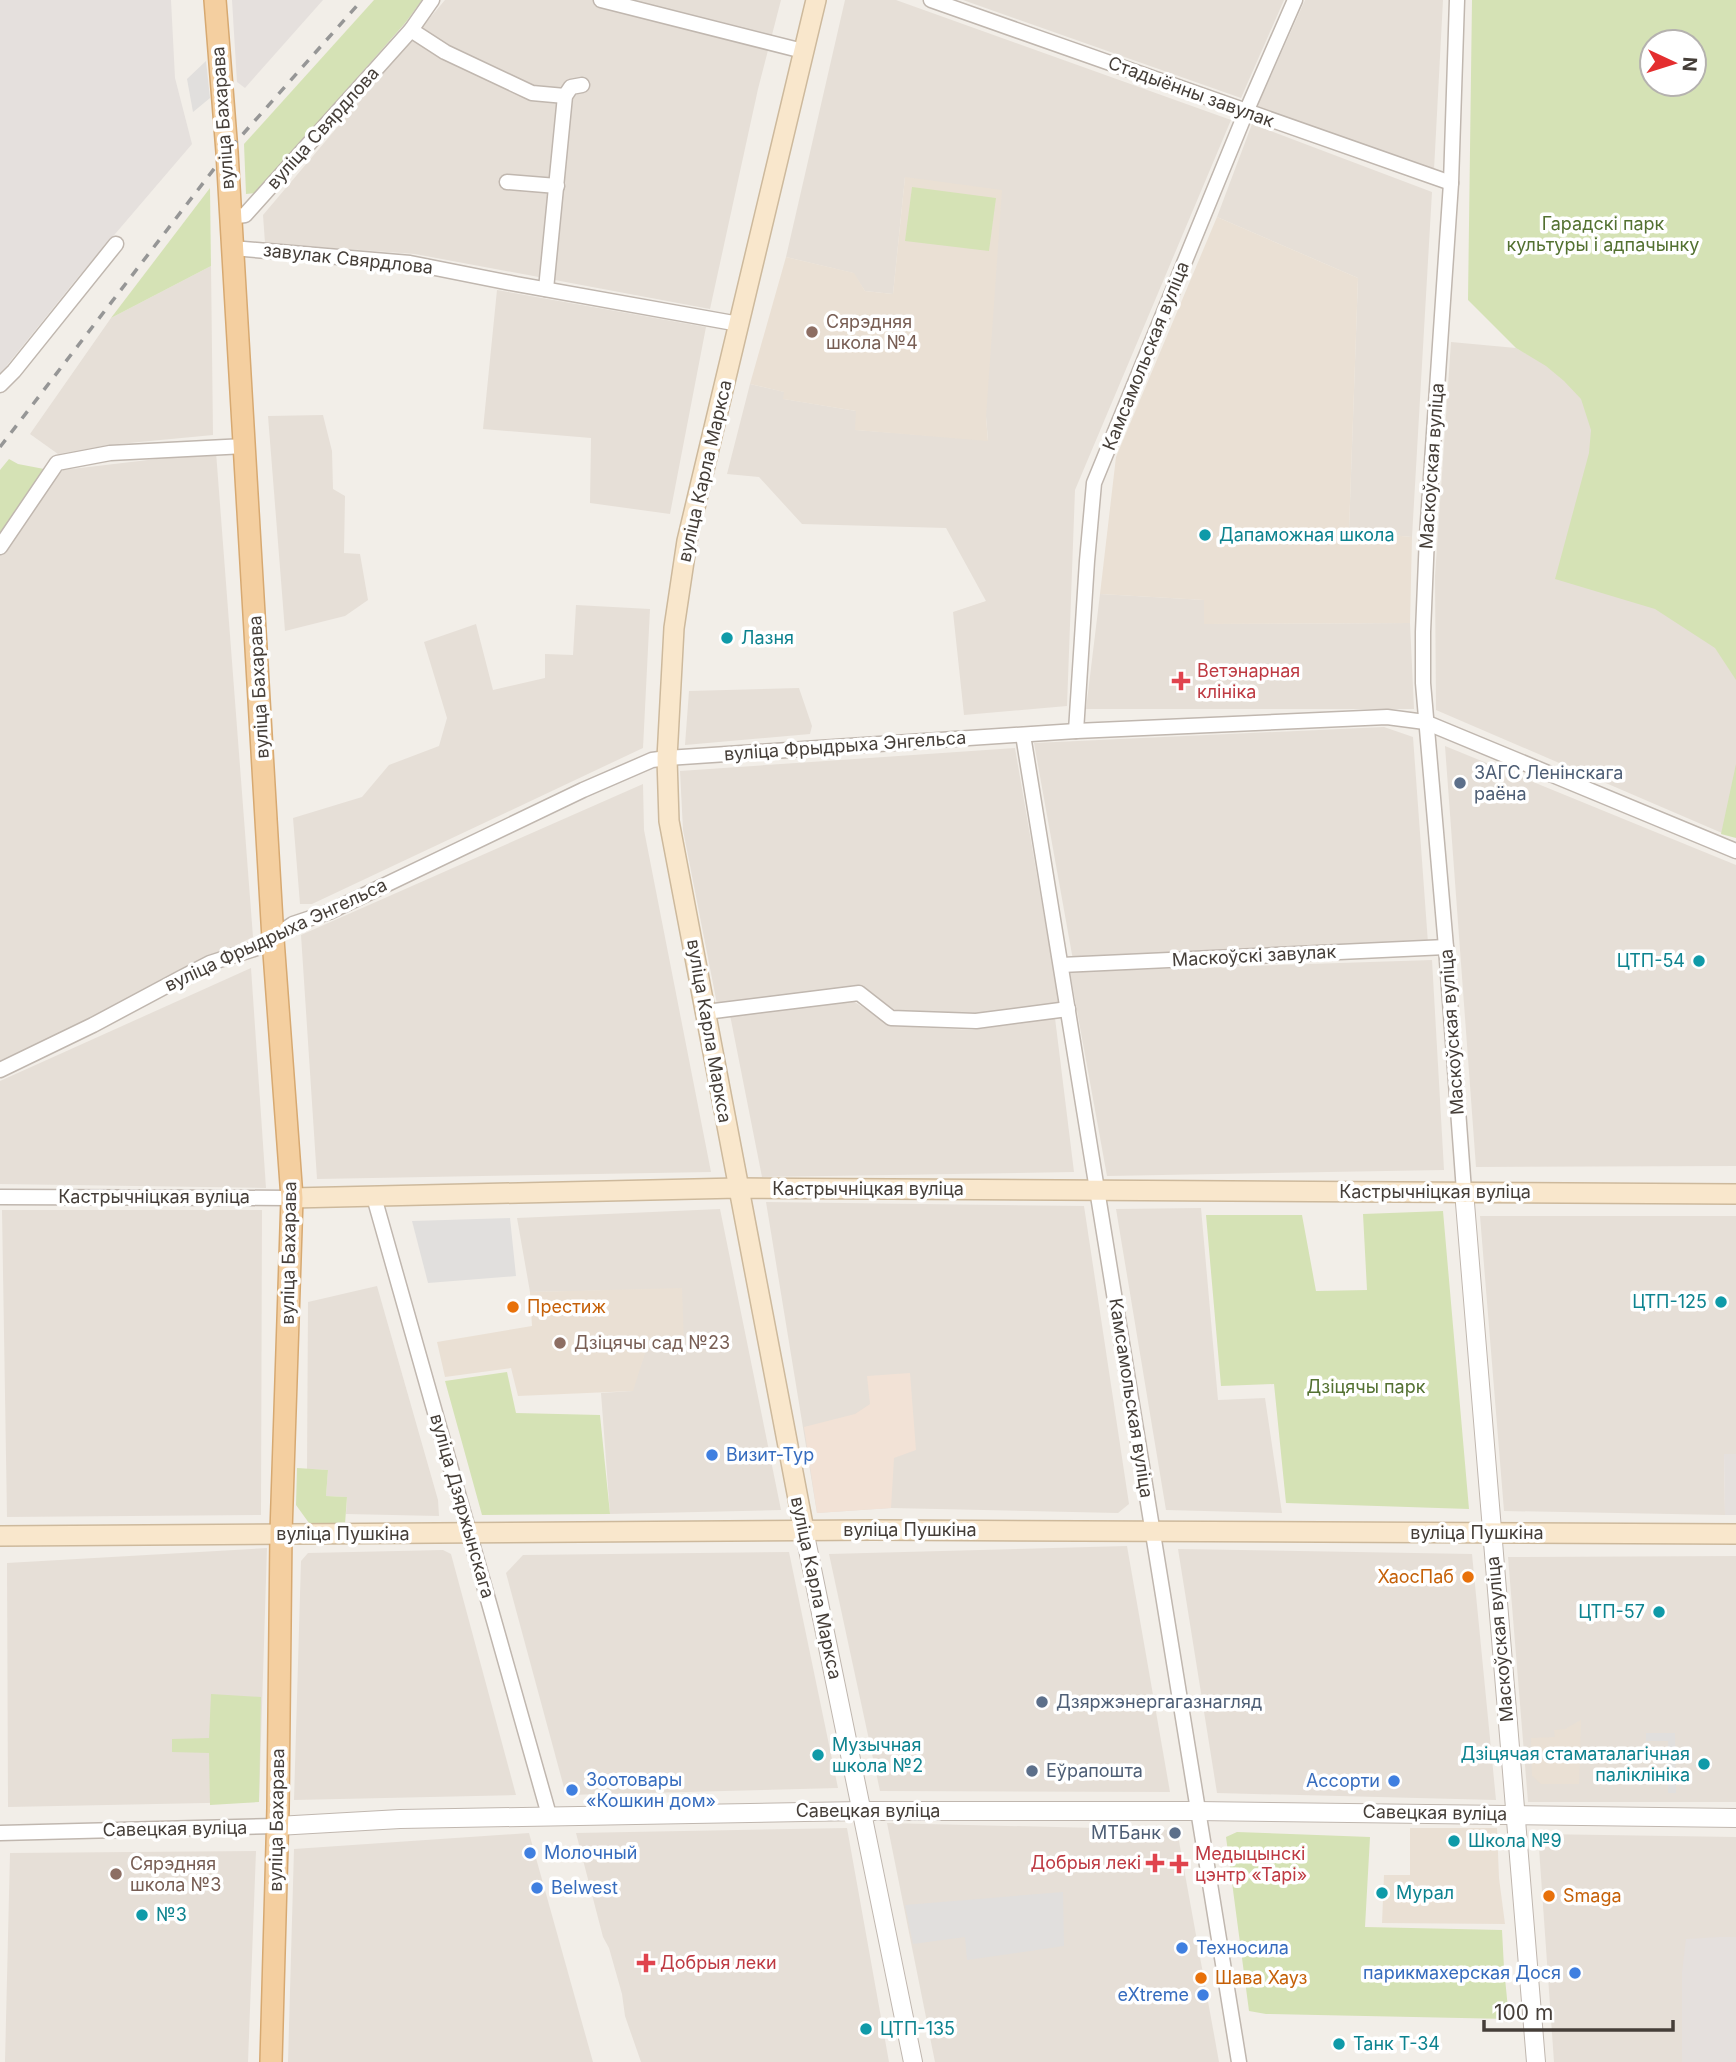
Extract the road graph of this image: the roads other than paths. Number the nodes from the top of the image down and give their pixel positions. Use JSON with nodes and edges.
{"nodes":[{"id":1,"x":215,"y":0,"type":"edge"},
{"id":2,"x":432,"y":0,"type":"edge"},
{"id":3,"x":601,"y":0,"type":"edge"},
{"id":4,"x":816,"y":0,"type":"edge"},
{"id":5,"x":931,"y":0,"type":"edge"},
{"id":6,"x":1295,"y":0,"type":"edge"},
{"id":7,"x":1457,"y":0,"type":"edge"},
{"id":8,"x":411,"y":30,"type":"junction"},
{"id":9,"x":803,"y":51,"type":"junction"},
{"id":10,"x":582,"y":85,"type":"dead end"},
{"id":11,"x":565,"y":96,"type":"junction"},
{"id":12,"x":1246,"y":112,"type":"junction"},
{"id":13,"x":507,"y":182,"type":"dead end"},
{"id":14,"x":1451,"y":183,"type":"junction"},
{"id":15,"x":557,"y":186,"type":"junction"},
{"id":16,"x":230,"y":217,"type":"junction"},
{"id":17,"x":116,"y":244,"type":"dead end"},
{"id":18,"x":232,"y":248,"type":"junction"},
{"id":19,"x":546,"y":289,"type":"junction"},
{"id":20,"x":739,"y":324,"type":"junction"},
{"id":21,"x":0,"y":385,"type":"edge"},
{"id":22,"x":245,"y":446,"type":"junction"},
{"id":23,"x":0,"y":547,"type":"edge"},
{"id":24,"x":1425,"y":722,"type":"junction"},
{"id":25,"x":1076,"y":731,"type":"junction"},
{"id":26,"x":1023,"y":735,"type":"junction"},
{"id":27,"x":667,"y":758,"type":"junction"},
{"id":28,"x":1736,"y":851,"type":"edge"},
{"id":29,"x":273,"y":939,"type":"junction"},
{"id":30,"x":1446,"y":947,"type":"junction"},
{"id":31,"x":1061,"y":965,"type":"junction"},
{"id":32,"x":1068,"y":1009,"type":"junction"},
{"id":33,"x":706,"y":1012,"type":"junction"},
{"id":34,"x":0,"y":1070,"type":"edge"},
{"id":35,"x":738,"y":1188,"type":"junction"},
{"id":36,"x":1098,"y":1191,"type":"junction"},
{"id":37,"x":1464,"y":1191,"type":"junction"},
{"id":38,"x":1736,"y":1194,"type":"edge"},
{"id":39,"x":0,"y":1197,"type":"edge"},
{"id":40,"x":374,"y":1197,"type":"junction"},
{"id":41,"x":292,"y":1198,"type":"junction"},
{"id":42,"x":804,"y":1530,"type":"junction"},
{"id":43,"x":1153,"y":1531,"type":"junction"},
{"id":44,"x":1492,"y":1533,"type":"junction"},
{"id":45,"x":281,"y":1534,"type":"junction"},
{"id":46,"x":470,"y":1534,"type":"junction"},
{"id":47,"x":1736,"y":1534,"type":"edge"},
{"id":48,"x":0,"y":1536,"type":"edge"},
{"id":49,"x":862,"y":1811,"type":"junction"},
{"id":50,"x":1197,"y":1811,"type":"junction"},
{"id":51,"x":1514,"y":1814,"type":"junction"},
{"id":52,"x":550,"y":1815,"type":"junction"},
{"id":53,"x":1736,"y":1818,"type":"edge"},
{"id":54,"x":277,"y":1826,"type":"junction"},
{"id":55,"x":0,"y":1833,"type":"edge"},
{"id":56,"x":271,"y":2062,"type":"edge"},
{"id":57,"x":914,"y":2062,"type":"edge"},
{"id":58,"x":1239,"y":2062,"type":"edge"},
{"id":59,"x":1536,"y":2062,"type":"edge"}],
"edges":[{"from":1,"to":16,"type":"main road","name":"вуліца Бахарава"},
{"from":2,"to":8,"type":"street","name":"вуліца Свярдлова"},
{"from":3,"to":9,"type":"street"},
{"from":4,"to":9,"type":"main road","name":"вуліца Карла Маркса"},
{"from":5,"to":12,"type":"street","name":"Стадыённы завулак"},
{"from":6,"to":12,"type":"street","name":"Камсамольская вуліца"},
{"from":7,"to":14,"type":"street","name":"Маскоўская вуліца"},
{"from":8,"to":11,"type":"street"},
{"from":8,"to":16,"type":"street","name":"вуліца Свярдлова"},
{"from":9,"to":20,"type":"main road","name":"вуліца Карла Маркса"},
{"from":10,"to":11,"type":"street"},
{"from":11,"to":15,"type":"street"},
{"from":12,"to":14,"type":"street","name":"Стадыённы завулак"},
{"from":12,"to":25,"type":"street","name":"Камсамольская вуліца"},
{"from":13,"to":15,"type":"street"},
{"from":14,"to":24,"type":"street","name":"Маскоўская вуліца"},
{"from":15,"to":19,"type":"street"},
{"from":16,"to":18,"type":"main road","name":"вуліца Бахарава"},
{"from":17,"to":21,"type":"street"},
{"from":18,"to":19,"type":"street","name":"завулак Свярдлова"},
{"from":18,"to":22,"type":"main road","name":"вуліца Бахарава"},
{"from":19,"to":20,"type":"street","name":"завулак Свярдлова"},
{"from":20,"to":27,"type":"main road","name":"вуліца Карла Маркса"},
{"from":22,"to":23,"type":"street"},
{"from":22,"to":29,"type":"main road","name":"вуліца Бахарава"},
{"from":24,"to":25,"type":"street","name":"вуліца Фрыдрыха Энгельса"},
{"from":24,"to":28,"type":"street","name":"вуліца Фрыдрыха Энгельса"},
{"from":24,"to":30,"type":"street","name":"Маскоўская вуліца"},
{"from":25,"to":26,"type":"street","name":"вуліца Фрыдрыха Энгельса"},
{"from":26,"to":27,"type":"street","name":"вуліца Фрыдрыха Энгельса"},
{"from":26,"to":31,"type":"street","name":"Камсамольская вуліца"},
{"from":27,"to":29,"type":"street","name":"вуліца Фрыдрыха Энгельса"},
{"from":27,"to":33,"type":"main road","name":"вуліца Карла Маркса"},
{"from":29,"to":34,"type":"street","name":"вуліца Фрыдрыха Энгельса"},
{"from":29,"to":41,"type":"main road","name":"вуліца Бахарава"},
{"from":30,"to":31,"type":"street","name":"Маскоўскі завулак"},
{"from":30,"to":37,"type":"street","name":"Маскоўская вуліца"},
{"from":31,"to":32,"type":"street","name":"Камсамольская вуліца"},
{"from":32,"to":33,"type":"street"},
{"from":32,"to":36,"type":"street","name":"Камсамольская вуліца"},
{"from":33,"to":35,"type":"main road","name":"вуліца Карла Маркса"},
{"from":35,"to":36,"type":"main road","name":"Кастрычніцкая вуліца"},
{"from":35,"to":40,"type":"main road","name":"Кастрычніцкая вуліца"},
{"from":35,"to":42,"type":"main road","name":"вуліца Карла Маркса"},
{"from":36,"to":37,"type":"main road","name":"Кастрычніцкая вуліца"},
{"from":36,"to":43,"type":"street","name":"Камсамольская вуліца"},
{"from":37,"to":38,"type":"main road","name":"Кастрычніцкая вуліца"},
{"from":37,"to":44,"type":"street","name":"Маскоўская вуліца"},
{"from":39,"to":41,"type":"street","name":"Кастрычніцкая вуліца"},
{"from":40,"to":41,"type":"main road","name":"Кастрычніцкая вуліца"},
{"from":40,"to":46,"type":"street","name":"вуліца Дзяржынскага"},
{"from":41,"to":45,"type":"main road","name":"вуліца Бахарава"},
{"from":42,"to":43,"type":"main road","name":"вуліца Пушкіна"},
{"from":42,"to":46,"type":"main road","name":"вуліца Пушкіна"},
{"from":42,"to":49,"type":"street","name":"вуліца Карла Маркса"},
{"from":43,"to":44,"type":"main road","name":"вуліца Пушкіна"},
{"from":43,"to":50,"type":"street","name":"Камсамольская вуліца"},
{"from":44,"to":47,"type":"main road","name":"вуліца Пушкіна"},
{"from":44,"to":51,"type":"street","name":"Маскоўская вуліца"},
{"from":45,"to":46,"type":"main road","name":"вуліца Пушкіна"},
{"from":45,"to":48,"type":"main road","name":"вуліца Пушкіна"},
{"from":45,"to":54,"type":"main road","name":"вуліца Бахарава"},
{"from":46,"to":52,"type":"street","name":"вуліца Дзяржынскага"},
{"from":49,"to":50,"type":"street","name":"Савецкая вуліца"},
{"from":49,"to":52,"type":"street","name":"Савецкая вуліца"},
{"from":49,"to":57,"type":"street","name":"вуліца Карла Маркса"},
{"from":50,"to":51,"type":"street","name":"Савецкая вуліца"},
{"from":50,"to":58,"type":"street","name":"Камсамольская вуліца"},
{"from":51,"to":53,"type":"street","name":"Савецкая вуліца"},
{"from":51,"to":59,"type":"street","name":"Маскоўская вуліца"},
{"from":52,"to":54,"type":"street","name":"Савецкая вуліца"},
{"from":54,"to":55,"type":"street","name":"Савецкая вуліца"},
{"from":54,"to":56,"type":"main road","name":"вуліца Бахарава"}]}
